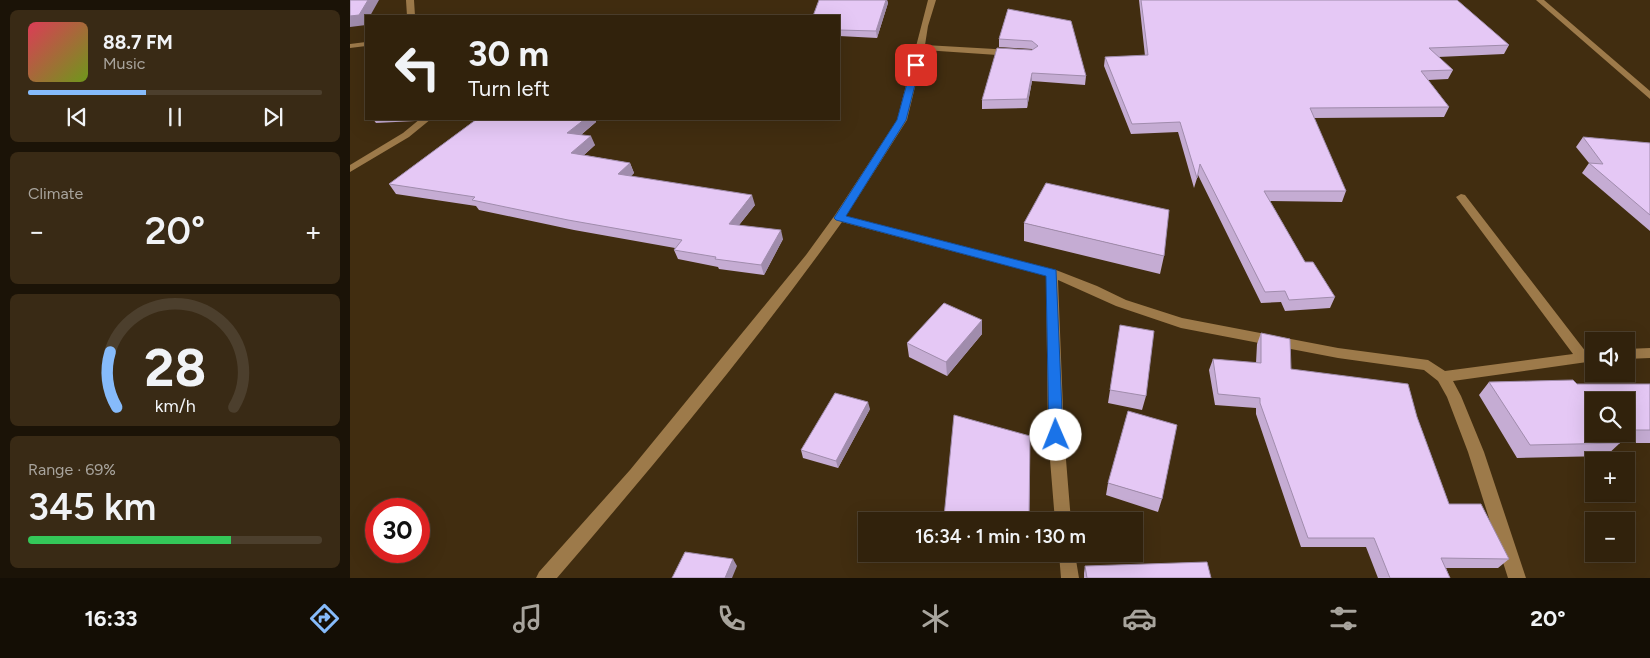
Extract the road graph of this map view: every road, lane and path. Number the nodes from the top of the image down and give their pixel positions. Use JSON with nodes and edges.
{"nodes":[{"id":1,"x":410,"y":0,"type":"edge"},
{"id":2,"x":932,"y":0,"type":"edge"},
{"id":3,"x":1540,"y":0,"type":"edge"},
{"id":4,"x":411,"y":15,"type":"edge"},
{"id":5,"x":365,"y":44,"type":"edge"},
{"id":6,"x":350,"y":46,"type":"edge"},
{"id":7,"x":921,"y":46,"type":"junction"},
{"id":8,"x":1023,"y":54,"type":"edge"},
{"id":9,"x":1650,"y":96,"type":"edge"},
{"id":10,"x":425,"y":120,"type":"edge"},
{"id":11,"x":350,"y":169,"type":"edge"},
{"id":12,"x":1461,"y":197,"type":"dead end"},
{"id":13,"x":839,"y":218,"type":"junction"},
{"id":14,"x":1052,"y":273,"type":"junction"},
{"id":15,"x":1585,"y":352,"type":"edge"},
{"id":16,"x":1650,"y":353,"type":"edge"},
{"id":17,"x":1635,"y":354,"type":"edge"},
{"id":18,"x":1585,"y":356,"type":"edge"},
{"id":19,"x":1444,"y":377,"type":"junction"},
{"id":20,"x":1062,"y":512,"type":"edge"},
{"id":21,"x":1068,"y":562,"type":"edge"},
{"id":22,"x":545,"y":578,"type":"edge"},
{"id":23,"x":1070,"y":578,"type":"edge"},
{"id":24,"x":1517,"y":578,"type":"edge"}],
"edges":[{"from":1,"to":4,"type":"street"},
{"from":2,"to":7,"type":"street"},
{"from":3,"to":9,"type":"street"},
{"from":5,"to":6,"type":"street"},
{"from":7,"to":8,"type":"street"},
{"from":7,"to":13,"type":"street"},
{"from":10,"to":11,"type":"street"},
{"from":12,"to":15,"type":"street"},
{"from":13,"to":14,"type":"street"},
{"from":13,"to":22,"type":"street"},
{"from":14,"to":19,"type":"street"},
{"from":14,"to":20,"type":"street"},
{"from":16,"to":17,"type":"street"},
{"from":18,"to":19,"type":"street"},
{"from":19,"to":24,"type":"street"},
{"from":21,"to":23,"type":"street"}]}
